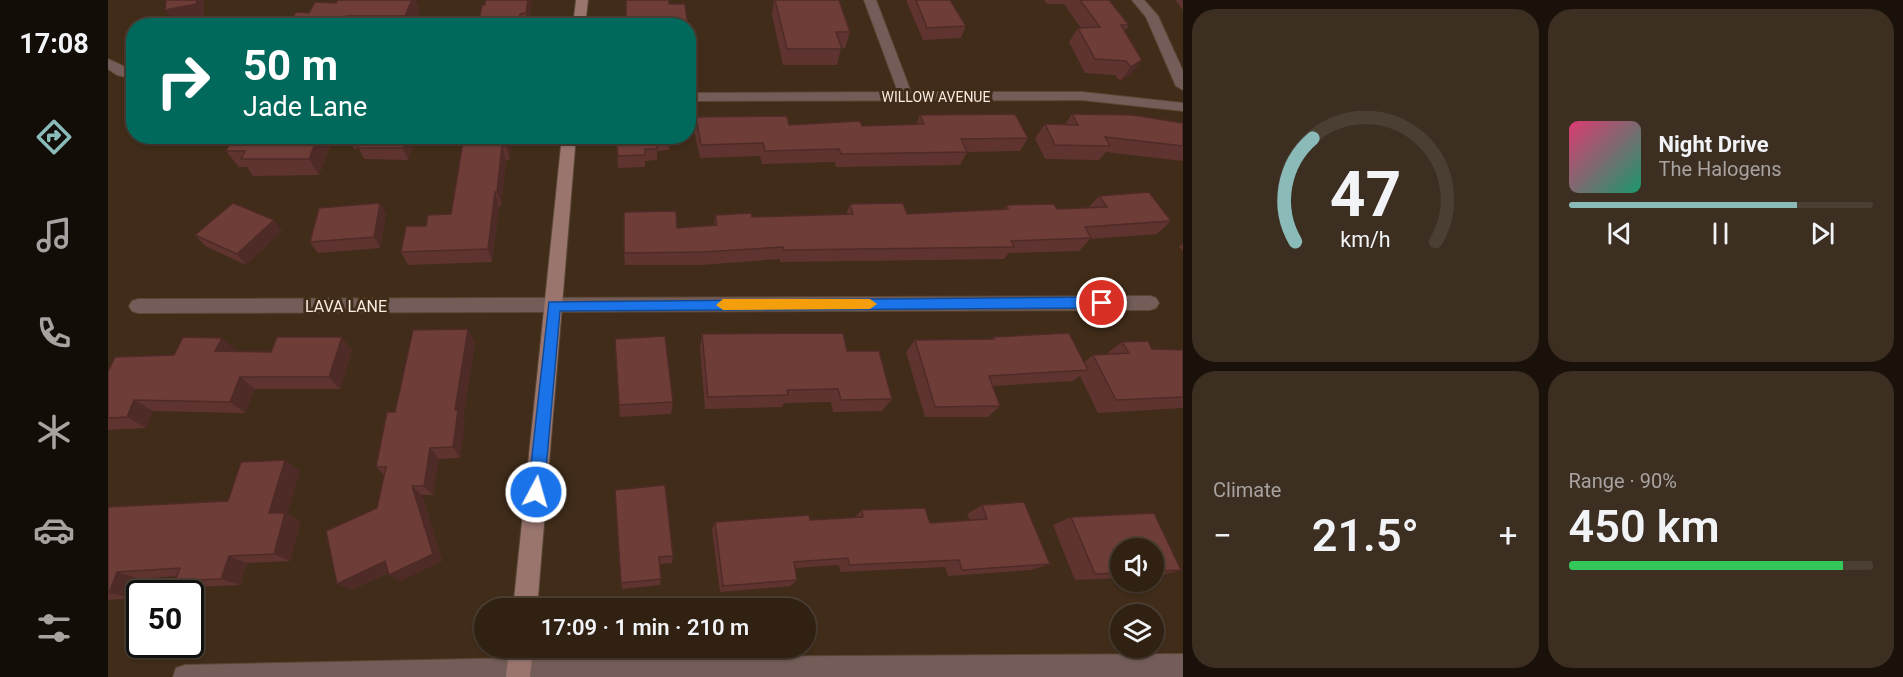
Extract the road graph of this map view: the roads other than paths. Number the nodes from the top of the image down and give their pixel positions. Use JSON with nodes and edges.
{"nodes":[{"id":1,"x":582,"y":0,"type":"edge"},
{"id":2,"x":870,"y":0,"type":"edge"},
{"id":3,"x":1138,"y":0,"type":"edge"},
{"id":4,"x":580,"y":18,"type":"edge"},
{"id":5,"x":108,"y":63,"type":"edge"},
{"id":6,"x":126,"y":73,"type":"edge"},
{"id":7,"x":1183,"y":86,"type":"edge"},
{"id":8,"x":696,"y":97,"type":"edge"},
{"id":9,"x":906,"y":97,"type":"junction"},
{"id":10,"x":1183,"y":107,"type":"edge"},
{"id":11,"x":568,"y":144,"type":"edge"},
{"id":12,"x":1150,"y":303,"type":"dead end"},
{"id":13,"x":138,"y":306,"type":"dead end"},
{"id":14,"x":554,"y":306,"type":"junction"},
{"id":15,"x":526,"y":598,"type":"edge"},
{"id":16,"x":519,"y":665,"type":"edge"},
{"id":17,"x":1182,"y":669,"type":"edge"},
{"id":18,"x":185,"y":677,"type":"edge"}],
"edges":[{"from":1,"to":4,"type":"main road"},
{"from":2,"to":9,"type":"street"},
{"from":3,"to":7,"type":"street"},
{"from":5,"to":6,"type":"street"},
{"from":8,"to":9,"type":"street","name":"WILLOW AVENUE"},
{"from":9,"to":10,"type":"street","name":"WILLOW AVENUE"},
{"from":11,"to":14,"type":"main road"},
{"from":12,"to":14,"type":"street","name":"LAVA LANE"},
{"from":13,"to":14,"type":"street","name":"LAVA LANE"},
{"from":14,"to":15,"type":"main road"},
{"from":16,"to":17,"type":"street"},
{"from":16,"to":18,"type":"street"}]}
